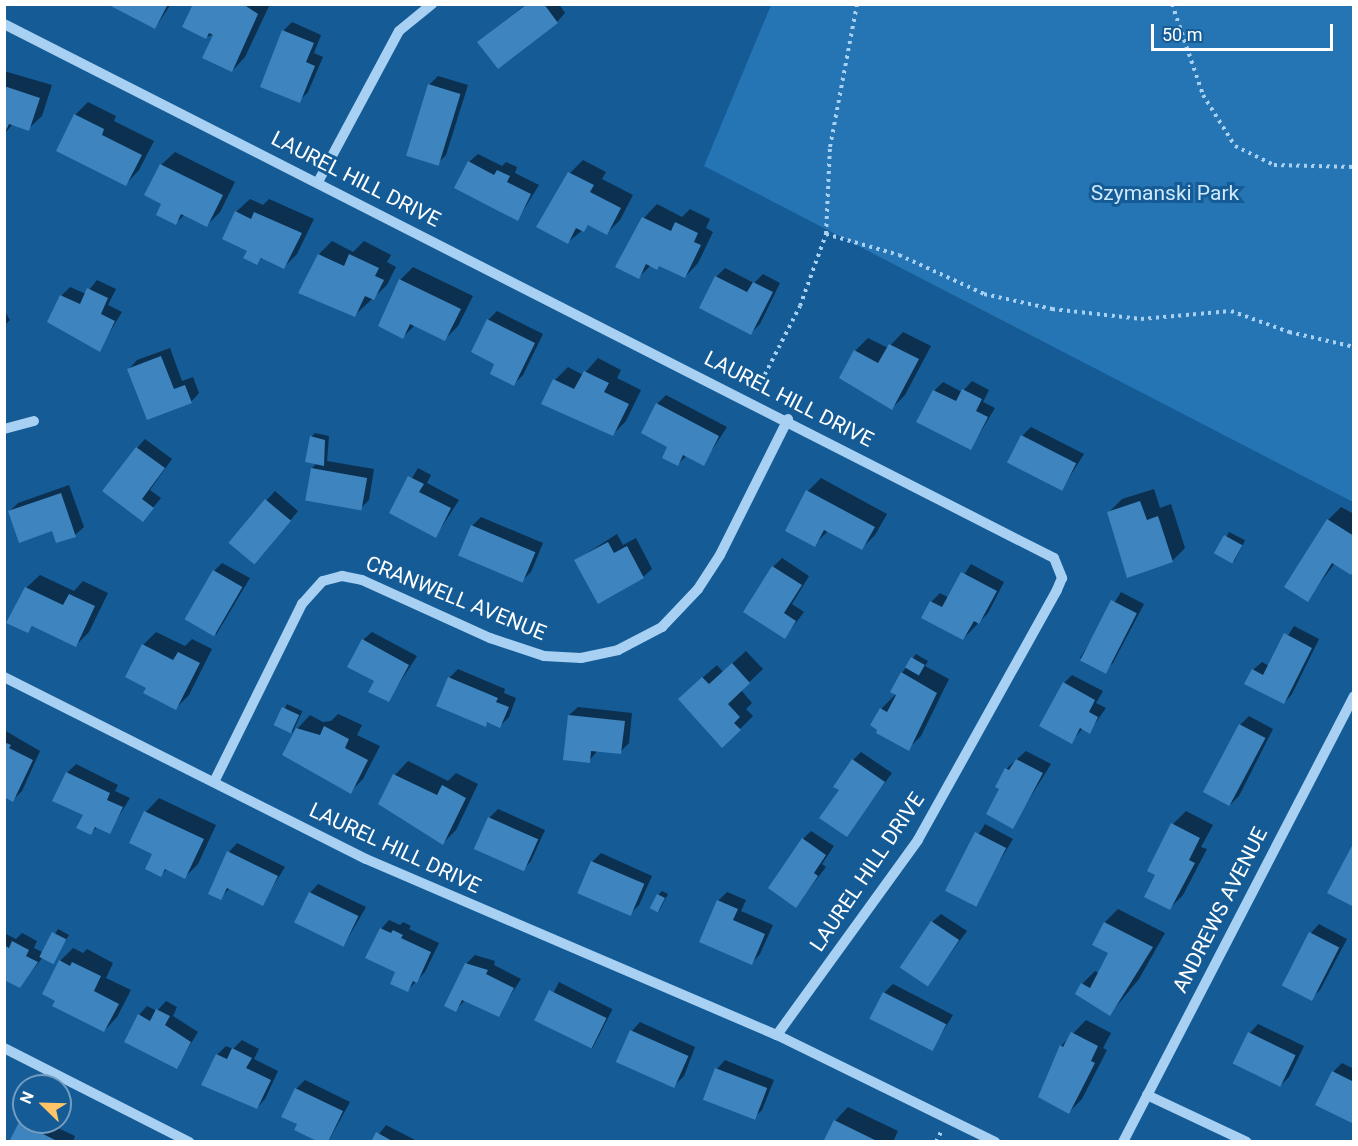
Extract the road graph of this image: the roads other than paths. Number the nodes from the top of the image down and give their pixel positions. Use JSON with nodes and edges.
{"nodes":[{"id":1,"x":432,"y":4,"type":"edge"},
{"id":2,"x":4,"y":24,"type":"edge"},
{"id":3,"x":318,"y":182,"type":"junction"},
{"id":4,"x":788,"y":419,"type":"junction"},
{"id":5,"x":34,"y":421,"type":"dead end"},
{"id":6,"x":4,"y":429,"type":"edge"},
{"id":7,"x":4,"y":677,"type":"edge"},
{"id":8,"x":1353,"y":696,"type":"edge"},
{"id":9,"x":214,"y":782,"type":"junction"},
{"id":10,"x":777,"y":1035,"type":"junction"},
{"id":11,"x":4,"y":1048,"type":"edge"},
{"id":12,"x":1147,"y":1095,"type":"junction"},
{"id":13,"x":189,"y":1142,"type":"edge"},
{"id":14,"x":995,"y":1142,"type":"edge"},
{"id":15,"x":1123,"y":1142,"type":"edge"},
{"id":16,"x":1247,"y":1142,"type":"edge"}],
"edges":[{"from":1,"to":3,"type":"street"},
{"from":2,"to":3,"type":"street","name":"LAUREL HILL DRIVE"},
{"from":3,"to":4,"type":"street","name":"LAUREL HILL DRIVE"},
{"from":4,"to":9,"type":"street","name":"CRANWELL AVENUE"},
{"from":4,"to":10,"type":"street","name":"LAUREL HILL DRIVE"},
{"from":5,"to":6,"type":"street"},
{"from":7,"to":9,"type":"street","name":"LAUREL HILL DRIVE"},
{"from":8,"to":12,"type":"street","name":"ANDREWS AVENUE"},
{"from":9,"to":10,"type":"street","name":"LAUREL HILL DRIVE"},
{"from":10,"to":14,"type":"street","name":"LAUREL HILL DRIVE"},
{"from":11,"to":13,"type":"street"},
{"from":12,"to":15,"type":"street","name":"ANDREWS AVENUE"},
{"from":12,"to":16,"type":"street"}]}
